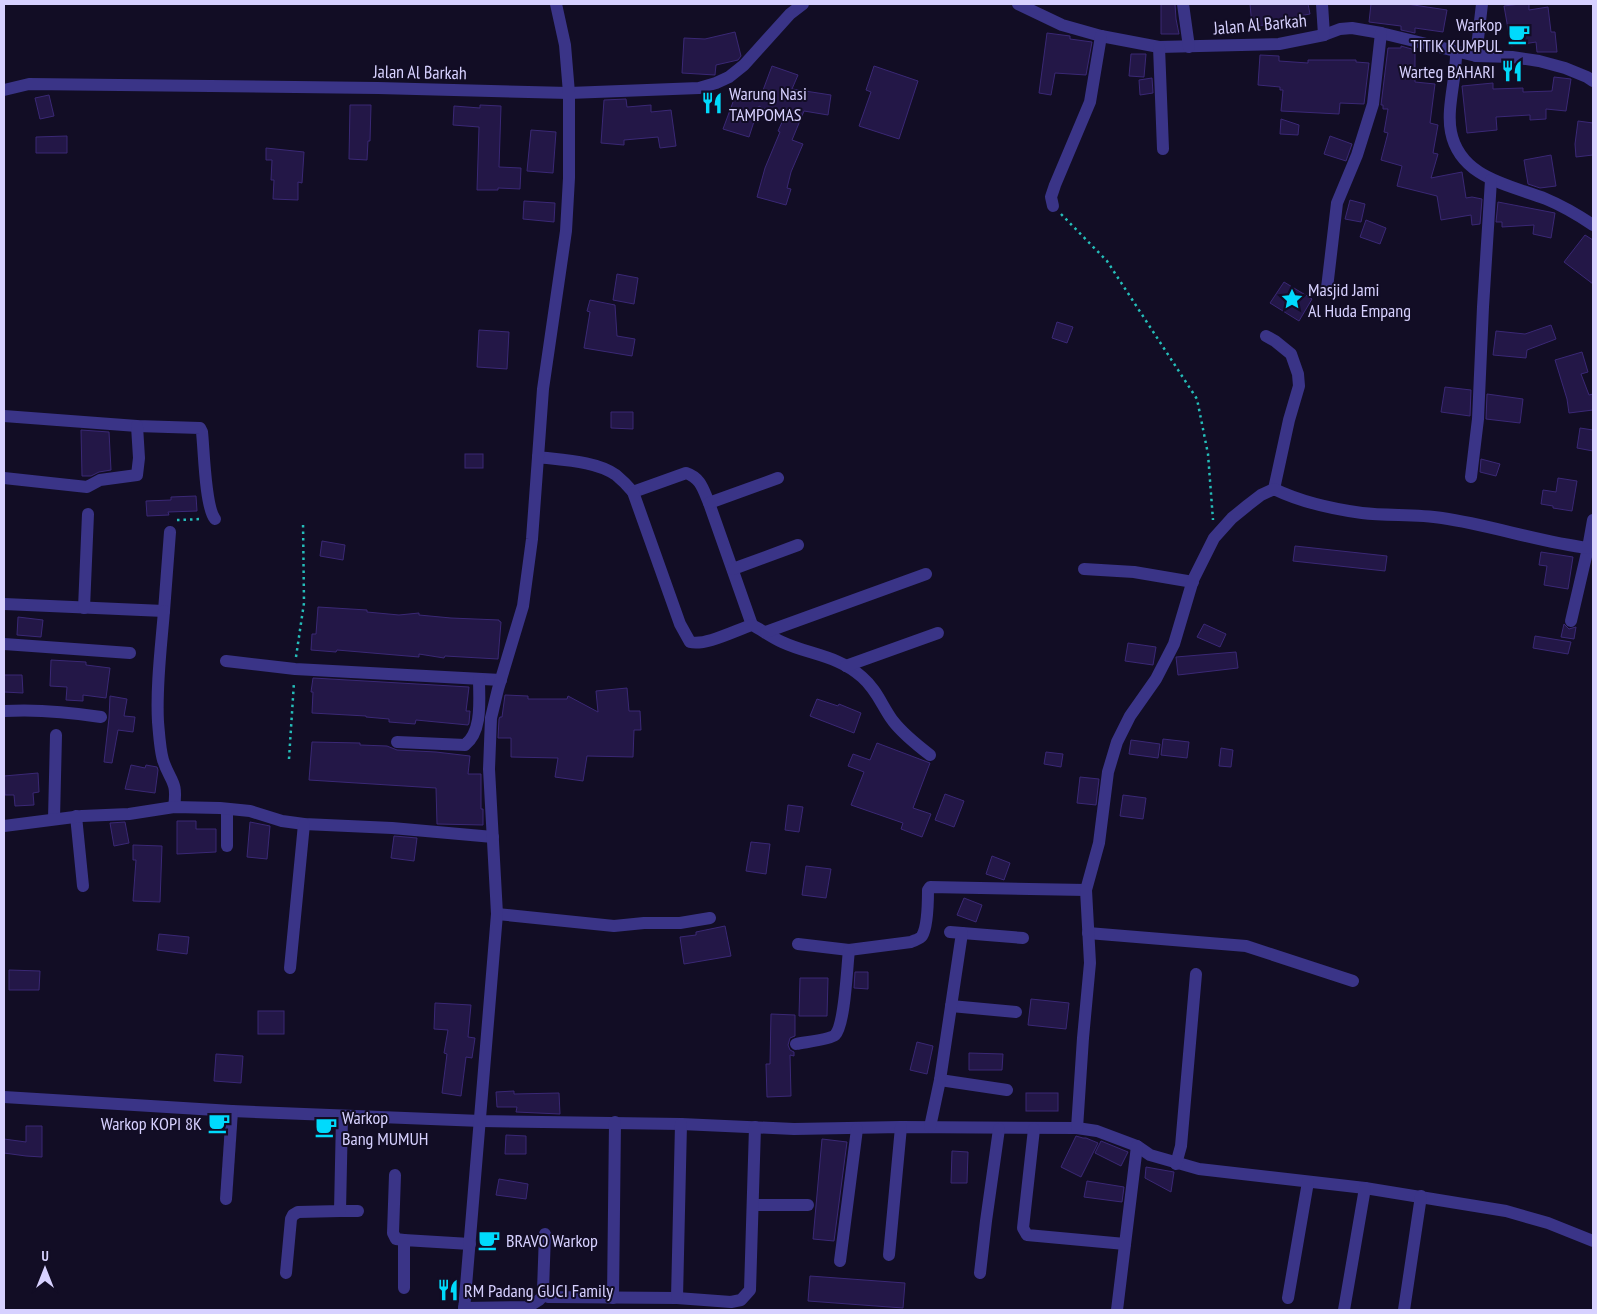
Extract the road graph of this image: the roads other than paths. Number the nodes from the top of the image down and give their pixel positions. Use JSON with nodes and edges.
{"nodes":[{"id":1,"x":556,"y":4,"type":"edge"},
{"id":2,"x":804,"y":4,"type":"edge"},
{"id":3,"x":1018,"y":4,"type":"edge"},
{"id":4,"x":1183,"y":4,"type":"edge"},
{"id":5,"x":1322,"y":4,"type":"edge"},
{"id":6,"x":1482,"y":4,"type":"edge"},
{"id":7,"x":1382,"y":33,"type":"junction"},
{"id":8,"x":1324,"y":35,"type":"junction"},
{"id":9,"x":1101,"y":36,"type":"junction"},
{"id":10,"x":1159,"y":47,"type":"junction"},
{"id":11,"x":1190,"y":47,"type":"junction"},
{"id":12,"x":1456,"y":51,"type":"junction"},
{"id":13,"x":1476,"y":56,"type":"junction"},
{"id":14,"x":1593,"y":81,"type":"edge"},
{"id":15,"x":4,"y":90,"type":"edge"},
{"id":16,"x":569,"y":93,"type":"junction"},
{"id":17,"x":1163,"y":148,"type":"dead end"},
{"id":18,"x":1491,"y":180,"type":"junction"},
{"id":19,"x":1053,"y":206,"type":"road end"},
{"id":20,"x":1593,"y":225,"type":"edge"},
{"id":21,"x":1327,"y":288,"type":"dead end"},
{"id":22,"x":1266,"y":336,"type":"dead end"},
{"id":23,"x":4,"y":416,"type":"edge"},
{"id":24,"x":137,"y":426,"type":"junction"},
{"id":25,"x":538,"y":457,"type":"junction"},
{"id":26,"x":1471,"y":476,"type":"dead end"},
{"id":27,"x":4,"y":478,"type":"edge"},
{"id":28,"x":778,"y":478,"type":"dead end"},
{"id":29,"x":1274,"y":489,"type":"junction"},
{"id":30,"x":633,"y":492,"type":"junction"},
{"id":31,"x":709,"y":503,"type":"junction"},
{"id":32,"x":88,"y":514,"type":"dead end"},
{"id":33,"x":215,"y":519,"type":"road end"},
{"id":34,"x":1593,"y":520,"type":"edge"},
{"id":35,"x":170,"y":532,"type":"road end"},
{"id":36,"x":798,"y":545,"type":"dead end"},
{"id":37,"x":1588,"y":548,"type":"junction"},
{"id":38,"x":733,"y":569,"type":"junction"},
{"id":39,"x":1084,"y":570,"type":"dead end"},
{"id":40,"x":926,"y":574,"type":"dead end"},
{"id":41,"x":1193,"y":582,"type":"junction"},
{"id":42,"x":4,"y":604,"type":"edge"},
{"id":43,"x":84,"y":608,"type":"junction"},
{"id":44,"x":164,"y":611,"type":"junction"},
{"id":45,"x":1571,"y":621,"type":"dead end"},
{"id":46,"x":752,"y":625,"type":"junction"},
{"id":47,"x":766,"y":632,"type":"junction"},
{"id":48,"x":938,"y":633,"type":"dead end"},
{"id":49,"x":4,"y":644,"type":"edge"},
{"id":50,"x":130,"y":653,"type":"dead end"},
{"id":51,"x":226,"y":661,"type":"dead end"},
{"id":52,"x":846,"y":666,"type":"junction"},
{"id":53,"x":479,"y":679,"type":"junction"},
{"id":54,"x":501,"y":680,"type":"junction"},
{"id":55,"x":4,"y":711,"type":"edge"},
{"id":56,"x":102,"y":717,"type":"dead end"},
{"id":57,"x":56,"y":735,"type":"dead end"},
{"id":58,"x":397,"y":742,"type":"dead end"},
{"id":59,"x":930,"y":755,"type":"dead end"},
{"id":60,"x":174,"y":807,"type":"junction"},
{"id":61,"x":227,"y":809,"type":"junction"},
{"id":62,"x":76,"y":816,"type":"junction"},
{"id":63,"x":54,"y":819,"type":"junction"},
{"id":64,"x":304,"y":824,"type":"junction"},
{"id":65,"x":4,"y":826,"type":"edge"},
{"id":66,"x":492,"y":837,"type":"junction"},
{"id":67,"x":227,"y":846,"type":"dead end"},
{"id":68,"x":83,"y":886,"type":"dead end"},
{"id":69,"x":1086,"y":890,"type":"junction"},
{"id":70,"x":497,"y":914,"type":"junction"},
{"id":71,"x":710,"y":918,"type":"dead end"},
{"id":72,"x":1088,"y":933,"type":"junction"},
{"id":73,"x":1023,"y":938,"type":"dead end"},
{"id":74,"x":798,"y":944,"type":"dead end"},
{"id":75,"x":849,"y":950,"type":"junction"},
{"id":76,"x":290,"y":968,"type":"dead end"},
{"id":77,"x":1196,"y":974,"type":"dead end"},
{"id":78,"x":1353,"y":981,"type":"dead end"},
{"id":79,"x":951,"y":1006,"type":"junction"},
{"id":80,"x":1016,"y":1012,"type":"dead end"},
{"id":81,"x":796,"y":1044,"type":"dead end"},
{"id":82,"x":940,"y":1080,"type":"junction"},
{"id":83,"x":1007,"y":1090,"type":"dead end"},
{"id":84,"x":4,"y":1098,"type":"edge"},
{"id":85,"x":232,"y":1111,"type":"junction"},
{"id":86,"x":342,"y":1116,"type":"junction"},
{"id":87,"x":481,"y":1121,"type":"junction"},
{"id":88,"x":616,"y":1122,"type":"junction"},
{"id":89,"x":681,"y":1124,"type":"junction"},
{"id":90,"x":901,"y":1127,"type":"junction"},
{"id":91,"x":755,"y":1128,"type":"junction"},
{"id":92,"x":930,"y":1128,"type":"junction"},
{"id":93,"x":1077,"y":1128,"type":"junction"},
{"id":94,"x":856,"y":1129,"type":"junction"},
{"id":95,"x":999,"y":1129,"type":"junction"},
{"id":96,"x":1034,"y":1129,"type":"junction"},
{"id":97,"x":1137,"y":1146,"type":"junction"},
{"id":98,"x":1176,"y":1164,"type":"junction"},
{"id":99,"x":395,"y":1175,"type":"dead end"},
{"id":100,"x":1308,"y":1182,"type":"junction"},
{"id":101,"x":1365,"y":1188,"type":"junction"},
{"id":102,"x":1421,"y":1196,"type":"junction"},
{"id":103,"x":226,"y":1199,"type":"dead end"},
{"id":104,"x":753,"y":1205,"type":"junction"},
{"id":105,"x":808,"y":1205,"type":"dead end"},
{"id":106,"x":340,"y":1211,"type":"junction"},
{"id":107,"x":358,"y":1211,"type":"dead end"},
{"id":108,"x":545,"y":1234,"type":"dead end"},
{"id":109,"x":404,"y":1240,"type":"junction"},
{"id":110,"x":1593,"y":1241,"type":"edge"},
{"id":111,"x":470,"y":1244,"type":"junction"},
{"id":112,"x":1125,"y":1244,"type":"junction"},
{"id":113,"x":889,"y":1256,"type":"dead end"},
{"id":114,"x":840,"y":1261,"type":"dead end"},
{"id":115,"x":286,"y":1272,"type":"dead end"},
{"id":116,"x":980,"y":1273,"type":"dead end"},
{"id":117,"x":404,"y":1288,"type":"dead end"},
{"id":118,"x":544,"y":1295,"type":"junction"},
{"id":119,"x":612,"y":1298,"type":"junction"},
{"id":120,"x":677,"y":1298,"type":"junction"},
{"id":121,"x":1288,"y":1298,"type":"dead end"},
{"id":122,"x":464,"y":1309,"type":"edge"},
{"id":123,"x":1117,"y":1310,"type":"edge"},
{"id":124,"x":1344,"y":1310,"type":"edge"},
{"id":125,"x":1404,"y":1310,"type":"edge"}],
"edges":[{"from":1,"to":16,"type":"street"},
{"from":2,"to":16,"type":"street","name":"Jalan Al Barkah"},
{"from":3,"to":9,"type":"street","name":"Jalan Al Barkah"},
{"from":4,"to":11,"type":"street"},
{"from":5,"to":8,"type":"street"},
{"from":6,"to":13,"type":"street"},
{"from":7,"to":8,"type":"street","name":"Jalan Al Barkah"},
{"from":7,"to":12,"type":"street","name":"Jalan Al Barkah"},
{"from":7,"to":21,"type":"street"},
{"from":8,"to":11,"type":"street","name":"Jalan Al Barkah"},
{"from":9,"to":10,"type":"street","name":"Jalan Al Barkah"},
{"from":9,"to":19,"type":"street"},
{"from":10,"to":11,"type":"street","name":"Jalan Al Barkah"},
{"from":10,"to":17,"type":"street"},
{"from":12,"to":13,"type":"street","name":"Jalan Al Barkah"},
{"from":12,"to":18,"type":"street"},
{"from":13,"to":14,"type":"street","name":"Jalan Al Barkah"},
{"from":15,"to":16,"type":"street","name":"Jalan Al Barkah"},
{"from":16,"to":25,"type":"street"},
{"from":18,"to":20,"type":"street"},
{"from":18,"to":26,"type":"street"},
{"from":22,"to":29,"type":"street"},
{"from":23,"to":24,"type":"street"},
{"from":24,"to":27,"type":"street"},
{"from":24,"to":33,"type":"street"},
{"from":25,"to":30,"type":"street"},
{"from":25,"to":54,"type":"street"},
{"from":28,"to":31,"type":"street"},
{"from":29,"to":37,"type":"street"},
{"from":29,"to":41,"type":"street"},
{"from":30,"to":31,"type":"street"},
{"from":30,"to":46,"type":"street"},
{"from":31,"to":38,"type":"street"},
{"from":32,"to":43,"type":"street"},
{"from":34,"to":37,"type":"street"},
{"from":35,"to":44,"type":"street"},
{"from":36,"to":38,"type":"street"},
{"from":37,"to":45,"type":"street"},
{"from":38,"to":46,"type":"street"},
{"from":39,"to":41,"type":"street"},
{"from":40,"to":47,"type":"street"},
{"from":41,"to":69,"type":"street"},
{"from":42,"to":43,"type":"street"},
{"from":43,"to":44,"type":"street"},
{"from":44,"to":60,"type":"street"},
{"from":46,"to":47,"type":"street"},
{"from":47,"to":52,"type":"street"},
{"from":48,"to":52,"type":"street"},
{"from":49,"to":50,"type":"street"},
{"from":51,"to":53,"type":"street"},
{"from":52,"to":59,"type":"street"},
{"from":53,"to":54,"type":"street"},
{"from":53,"to":58,"type":"street"},
{"from":54,"to":66,"type":"street"},
{"from":55,"to":56,"type":"street"},
{"from":57,"to":63,"type":"street"},
{"from":60,"to":61,"type":"street"},
{"from":60,"to":62,"type":"street"},
{"from":61,"to":64,"type":"street"},
{"from":61,"to":67,"type":"street"},
{"from":62,"to":63,"type":"street"},
{"from":62,"to":68,"type":"street"},
{"from":63,"to":65,"type":"street"},
{"from":64,"to":66,"type":"street"},
{"from":64,"to":76,"type":"street"},
{"from":66,"to":70,"type":"street"},
{"from":69,"to":72,"type":"street"},
{"from":69,"to":75,"type":"street"},
{"from":70,"to":71,"type":"street"},
{"from":70,"to":87,"type":"street"},
{"from":72,"to":78,"type":"street"},
{"from":72,"to":93,"type":"street"},
{"from":73,"to":79,"type":"street"},
{"from":74,"to":75,"type":"street"},
{"from":75,"to":81,"type":"street"},
{"from":77,"to":98,"type":"street"},
{"from":79,"to":80,"type":"street"},
{"from":79,"to":82,"type":"street"},
{"from":82,"to":83,"type":"street"},
{"from":82,"to":92,"type":"street"},
{"from":84,"to":85,"type":"street"},
{"from":85,"to":86,"type":"street"},
{"from":85,"to":103,"type":"street"},
{"from":86,"to":87,"type":"street"},
{"from":86,"to":106,"type":"street"},
{"from":87,"to":88,"type":"street"},
{"from":87,"to":111,"type":"street"},
{"from":88,"to":89,"type":"street"},
{"from":88,"to":119,"type":"street"},
{"from":89,"to":91,"type":"street"},
{"from":89,"to":120,"type":"street"},
{"from":90,"to":92,"type":"street"},
{"from":90,"to":94,"type":"street"},
{"from":90,"to":113,"type":"street"},
{"from":91,"to":94,"type":"street"},
{"from":91,"to":104,"type":"street"},
{"from":92,"to":95,"type":"street"},
{"from":93,"to":96,"type":"street"},
{"from":93,"to":97,"type":"street"},
{"from":94,"to":114,"type":"street"},
{"from":95,"to":96,"type":"street"},
{"from":95,"to":116,"type":"street"},
{"from":96,"to":112,"type":"street"},
{"from":97,"to":98,"type":"street"},
{"from":97,"to":112,"type":"street"},
{"from":98,"to":100,"type":"street"},
{"from":99,"to":109,"type":"street"},
{"from":100,"to":101,"type":"street"},
{"from":100,"to":121,"type":"street"},
{"from":101,"to":102,"type":"street"},
{"from":101,"to":124,"type":"street"},
{"from":102,"to":110,"type":"street"},
{"from":102,"to":125,"type":"street"},
{"from":104,"to":105,"type":"street"},
{"from":104,"to":120,"type":"street"},
{"from":106,"to":107,"type":"street"},
{"from":106,"to":115,"type":"street"},
{"from":108,"to":118,"type":"street"},
{"from":109,"to":111,"type":"street"},
{"from":109,"to":117,"type":"street"},
{"from":111,"to":122,"type":"street"},
{"from":112,"to":123,"type":"street"},
{"from":118,"to":119,"type":"street"},
{"from":118,"to":122,"type":"street"},
{"from":119,"to":120,"type":"street"}]}
